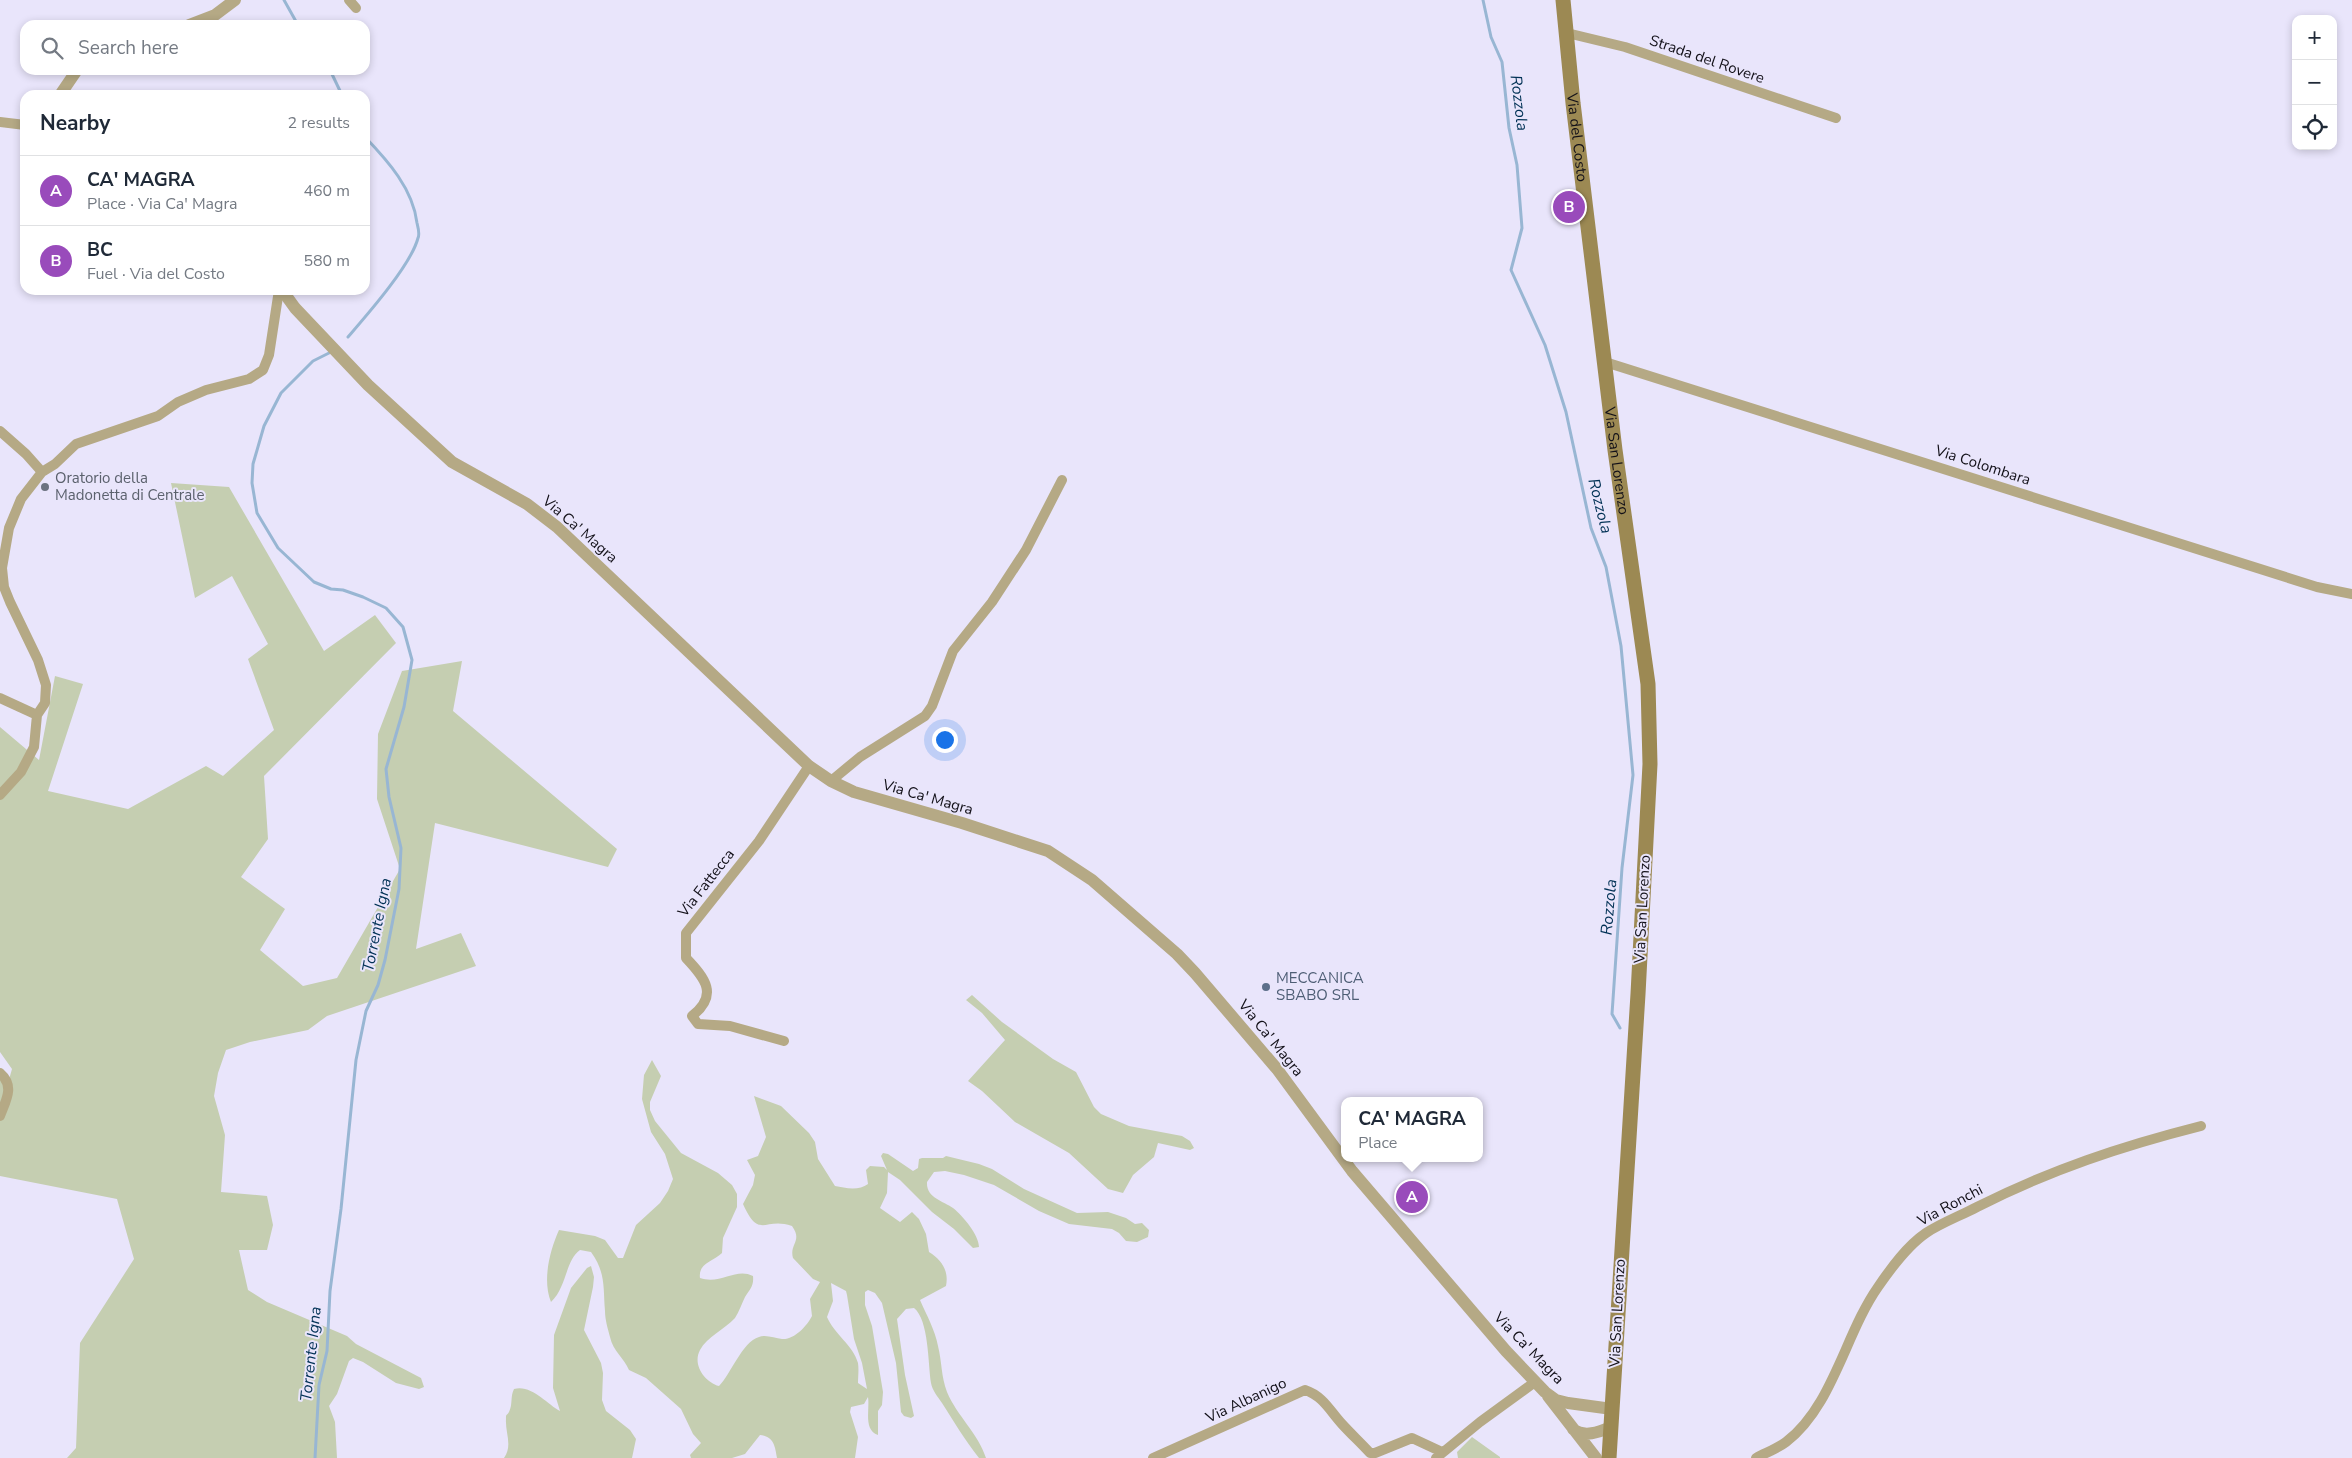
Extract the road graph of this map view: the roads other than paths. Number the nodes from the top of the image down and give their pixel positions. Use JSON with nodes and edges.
{"nodes":[{"id":1,"x":235,"y":0,"type":"edge"},
{"id":2,"x":1563,"y":0,"type":"edge"},
{"id":3,"x":201,"y":20,"type":"edge"},
{"id":4,"x":1567,"y":33,"type":"junction"},
{"id":5,"x":74,"y":75,"type":"edge"},
{"id":6,"x":63,"y":90,"type":"edge"},
{"id":7,"x":1836,"y":118,"type":"dead end"},
{"id":8,"x":0,"y":122,"type":"edge"},
{"id":9,"x":20,"y":124,"type":"edge"},
{"id":10,"x":279,"y":295,"type":"edge"},
{"id":11,"x":284,"y":295,"type":"edge"},
{"id":12,"x":1605,"y":362,"type":"junction"},
{"id":13,"x":0,"y":431,"type":"edge"},
{"id":14,"x":42,"y":472,"type":"junction"},
{"id":15,"x":1062,"y":480,"type":"dead end"},
{"id":16,"x":2352,"y":594,"type":"edge"},
{"id":17,"x":0,"y":698,"type":"edge"},
{"id":18,"x":37,"y":715,"type":"junction"},
{"id":19,"x":809,"y":766,"type":"junction"},
{"id":20,"x":831,"y":781,"type":"junction"},
{"id":21,"x":0,"y":795,"type":"edge"},
{"id":22,"x":784,"y":1041,"type":"dead end"},
{"id":23,"x":0,"y":1072,"type":"edge"},
{"id":24,"x":0,"y":1116,"type":"edge"},
{"id":25,"x":2201,"y":1126,"type":"dead end"},
{"id":26,"x":1341,"y":1156,"type":"edge"},
{"id":27,"x":1345,"y":1162,"type":"edge"},
{"id":28,"x":1535,"y":1382,"type":"junction"},
{"id":29,"x":1545,"y":1392,"type":"junction"},
{"id":30,"x":1612,"y":1409,"type":"junction"},
{"id":31,"x":1568,"y":1423,"type":"junction"},
{"id":32,"x":1611,"y":1427,"type":"junction"},
{"id":33,"x":1439,"y":1455,"type":"edge"},
{"id":34,"x":1153,"y":1458,"type":"edge"},
{"id":35,"x":1596,"y":1458,"type":"edge"},
{"id":36,"x":1609,"y":1458,"type":"edge"},
{"id":37,"x":1756,"y":1458,"type":"edge"}],
"edges":[{"from":1,"to":3,"type":"street"},
{"from":2,"to":4,"type":"main road","name":"Via del Costo"},
{"from":4,"to":7,"type":"street","name":"Strada del Rovere"},
{"from":4,"to":12,"type":"main road","name":"Via del Costo"},
{"from":5,"to":6,"type":"street"},
{"from":8,"to":9,"type":"street"},
{"from":10,"to":14,"type":"street"},
{"from":11,"to":19,"type":"street","name":"Via Ca' Magra"},
{"from":12,"to":16,"type":"street","name":"Via Colombara"},
{"from":12,"to":30,"type":"main road","name":"Via San Lorenzo"},
{"from":13,"to":14,"type":"street"},
{"from":14,"to":18,"type":"street"},
{"from":15,"to":20,"type":"street"},
{"from":17,"to":18,"type":"street"},
{"from":18,"to":21,"type":"street"},
{"from":19,"to":20,"type":"street","name":"Via Ca' Magra"},
{"from":19,"to":22,"type":"street","name":"Via Fattecca"},
{"from":20,"to":26,"type":"street","name":"Via Ca' Magra"},
{"from":23,"to":24,"type":"street"},
{"from":25,"to":37,"type":"street","name":"Via Ronchi"},
{"from":27,"to":28,"type":"street","name":"Via Ca' Magra"},
{"from":28,"to":29,"type":"street","name":"Via Ca' Magra"},
{"from":28,"to":33,"type":"street","name":"Via Albanigo"},
{"from":29,"to":30,"type":"street","name":"Via Ca' Magra"},
{"from":29,"to":31,"type":"street"},
{"from":30,"to":32,"type":"main road","name":"Via San Lorenzo"},
{"from":31,"to":32,"type":"street"},
{"from":31,"to":35,"type":"street"},
{"from":32,"to":36,"type":"main road","name":"Via San Lorenzo"},
{"from":33,"to":34,"type":"street","name":"Via Albanigo"}]}
